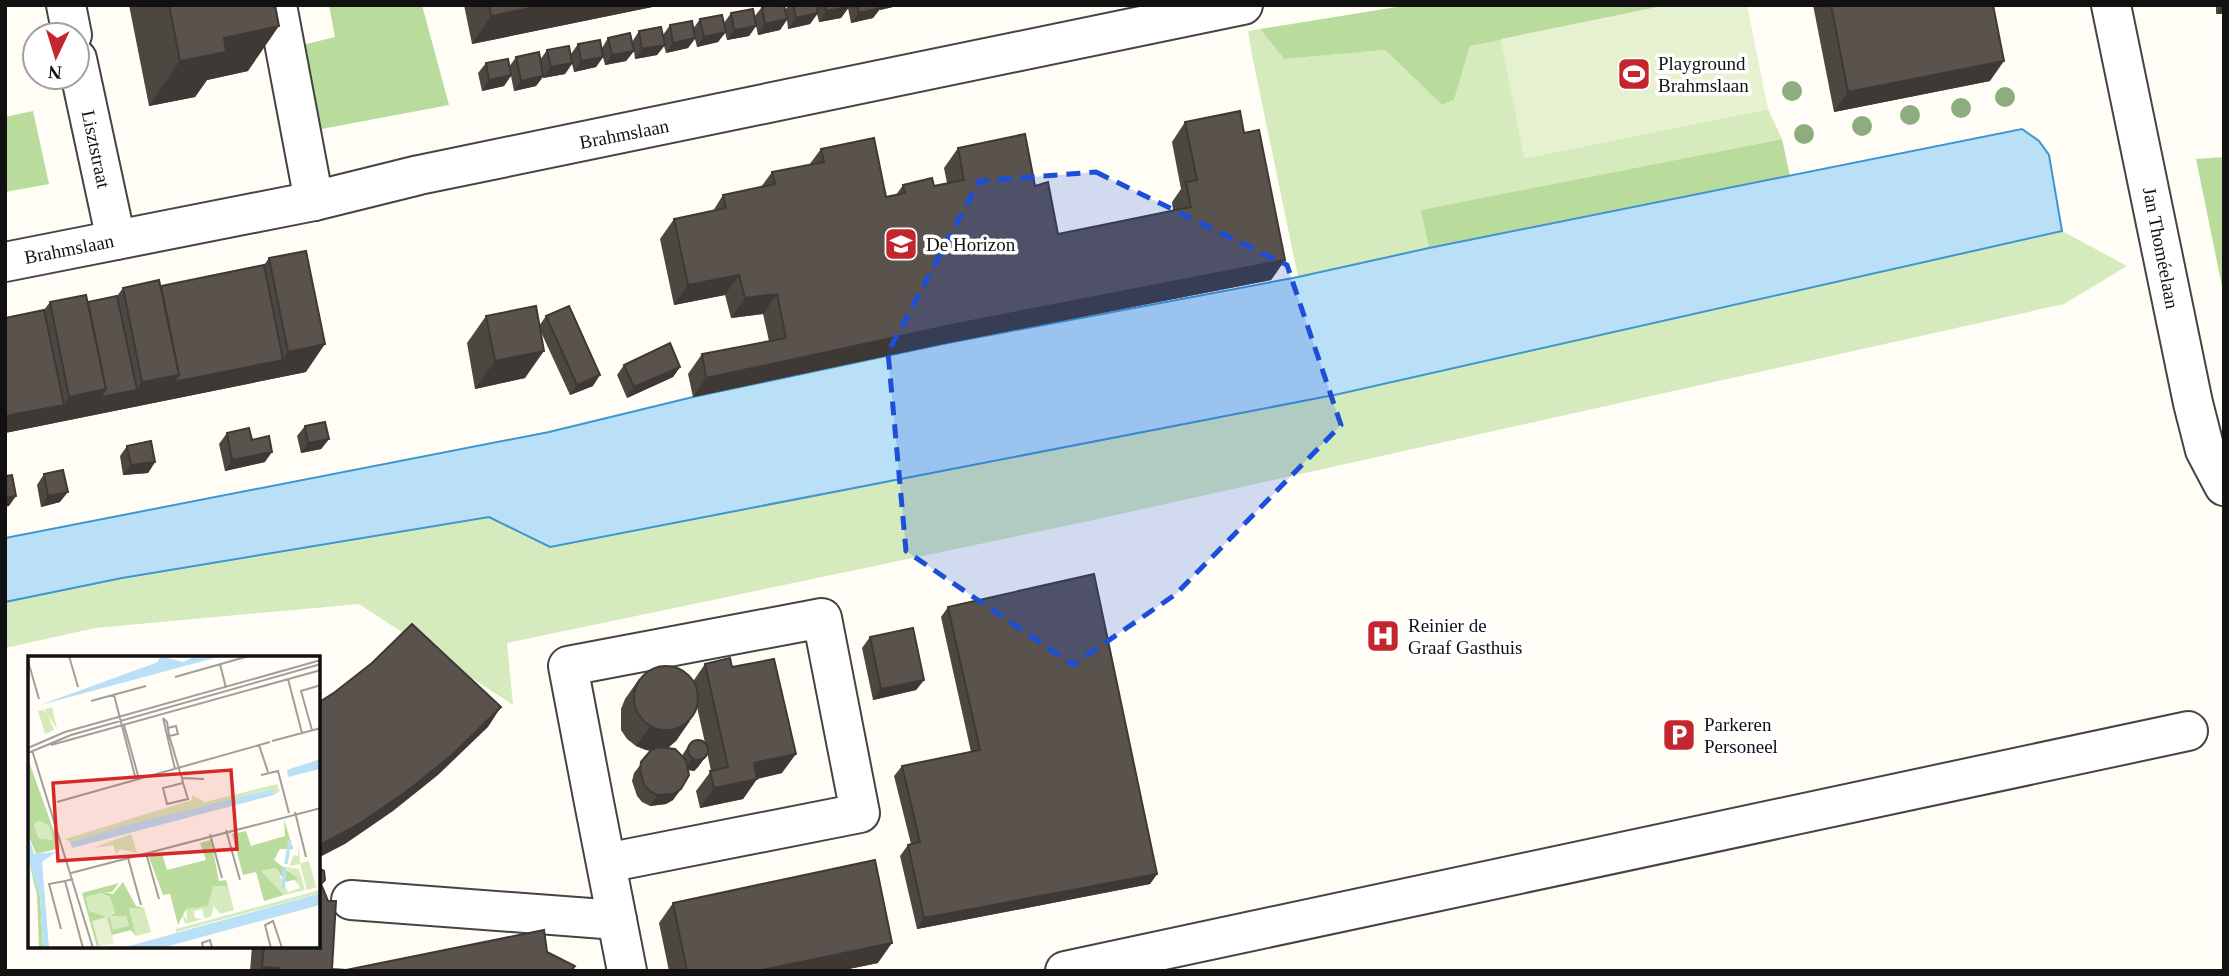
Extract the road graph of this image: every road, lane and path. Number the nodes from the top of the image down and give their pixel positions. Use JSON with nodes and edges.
{"nodes":[{"id":1,"x":277,"y":5,"type":"edge"},
{"id":2,"x":1243,"y":5,"type":"edge"},
{"id":3,"x":2111,"y":5,"type":"edge"},
{"id":4,"x":1128,"y":17,"type":"edge"},
{"id":5,"x":84,"y":91,"type":"edge"},
{"id":6,"x":314,"y":201,"type":"junction"},
{"id":7,"x":116,"y":240,"type":"junction"},
{"id":8,"x":5,"y":262,"type":"edge"},
{"id":9,"x":2224,"y":486,"type":"edge"},
{"id":10,"x":2188,"y":732,"type":"dead end"},
{"id":11,"x":606,"y":863,"type":"junction"},
{"id":12,"x":351,"y":900,"type":"dead end"},
{"id":13,"x":617,"y":920,"type":"junction"},
{"id":14,"x":1200,"y":957,"type":"edge"},
{"id":15,"x":1151,"y":962,"type":"edge"},
{"id":16,"x":627,"y":971,"type":"edge"},
{"id":17,"x":1065,"y":971,"type":"edge"}],
"edges":[{"from":1,"to":6,"type":"street"},
{"from":2,"to":4,"type":"street","name":"Brahmslaan"},
{"from":3,"to":9,"type":"street","name":"Jan Thoméelaan"},
{"from":4,"to":6,"type":"street","name":"Brahmslaan"},
{"from":5,"to":7,"type":"street","name":"Lisztstraat"},
{"from":6,"to":7,"type":"street","name":"Brahmslaan"},
{"from":7,"to":8,"type":"street","name":"Brahmslaan"},
{"from":10,"to":14,"type":"street"},
{"from":11,"to":11,"type":"street"},
{"from":11,"to":13,"type":"street"},
{"from":12,"to":13,"type":"street"},
{"from":13,"to":16,"type":"street"},
{"from":14,"to":15,"type":"street"},
{"from":15,"to":17,"type":"street"}]}
